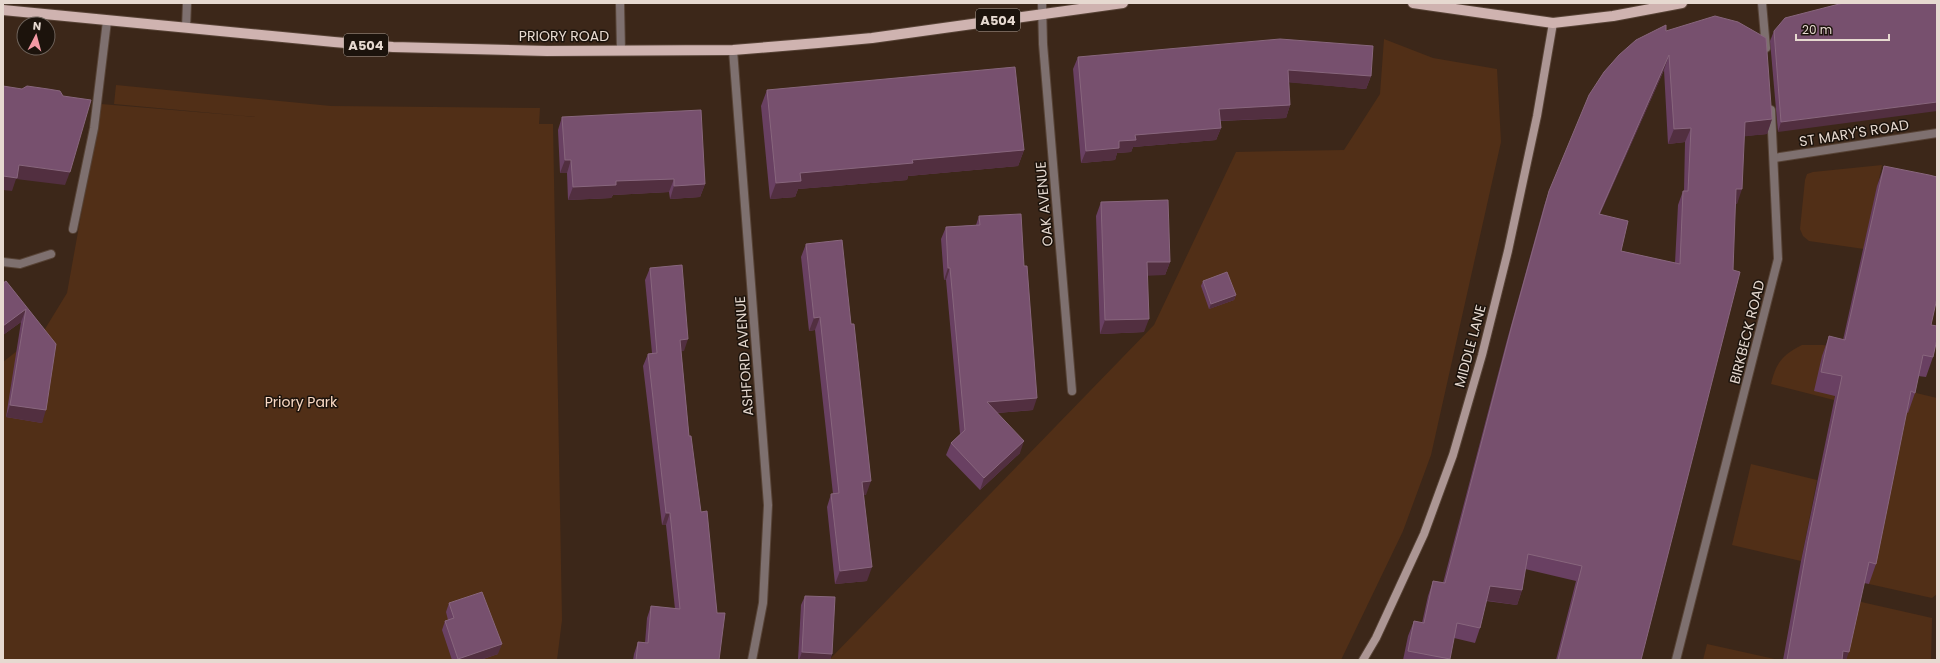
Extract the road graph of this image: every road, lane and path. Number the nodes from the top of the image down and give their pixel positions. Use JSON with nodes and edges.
{"nodes":[{"id":1,"x":187,"y":3,"type":"edge"},
{"id":2,"x":620,"y":3,"type":"edge"},
{"id":3,"x":1042,"y":3,"type":"edge"},
{"id":4,"x":1123,"y":3,"type":"edge"},
{"id":5,"x":1413,"y":3,"type":"edge"},
{"id":6,"x":1682,"y":3,"type":"edge"},
{"id":7,"x":1762,"y":3,"type":"edge"},
{"id":8,"x":3,"y":10,"type":"edge"},
{"id":9,"x":1042,"y":14,"type":"junction"},
{"id":10,"x":107,"y":21,"type":"junction"},
{"id":11,"x":1552,"y":23,"type":"junction"},
{"id":12,"x":186,"y":28,"type":"junction"},
{"id":13,"x":733,"y":50,"type":"junction"},
{"id":14,"x":621,"y":51,"type":"junction"},
{"id":15,"x":1767,"y":58,"type":"edge"},
{"id":16,"x":1770,"y":104,"type":"edge"},
{"id":17,"x":1937,"y":133,"type":"edge"},
{"id":18,"x":1774,"y":158,"type":"junction"},
{"id":19,"x":73,"y":229,"type":"dead end"},
{"id":20,"x":51,"y":254,"type":"dead end"},
{"id":21,"x":3,"y":262,"type":"edge"},
{"id":22,"x":1072,"y":391,"type":"dead end"},
{"id":23,"x":752,"y":660,"type":"edge"},
{"id":24,"x":1363,"y":660,"type":"edge"},
{"id":25,"x":1676,"y":660,"type":"edge"}],
"edges":[{"from":1,"to":12,"type":"street"},
{"from":2,"to":14,"type":"street"},
{"from":3,"to":9,"type":"street","name":"OAK AVENUE"},
{"from":4,"to":9,"type":"main road","name":"PRIORY ROAD","number":"A504"},
{"from":5,"to":11,"type":"main road"},
{"from":6,"to":11,"type":"main road"},
{"from":7,"to":15,"type":"street"},
{"from":8,"to":10,"type":"main road","name":"PRIORY ROAD","number":"A504"},
{"from":9,"to":13,"type":"main road","name":"PRIORY ROAD","number":"A504"},
{"from":9,"to":22,"type":"street","name":"OAK AVENUE"},
{"from":10,"to":12,"type":"main road","name":"PRIORY ROAD","number":"A504"},
{"from":10,"to":19,"type":"street"},
{"from":11,"to":24,"type":"street","name":"MIDDLE LANE"},
{"from":12,"to":14,"type":"main road","name":"PRIORY ROAD","number":"A504"},
{"from":13,"to":14,"type":"main road","name":"PRIORY ROAD","number":"A504"},
{"from":13,"to":23,"type":"street","name":"ASHFORD AVENUE"},
{"from":16,"to":18,"type":"street","name":"BIRKBECK ROAD"},
{"from":17,"to":18,"type":"street","name":"ST MARY'S ROAD"},
{"from":18,"to":25,"type":"street","name":"BIRKBECK ROAD"},
{"from":20,"to":21,"type":"street"}]}
